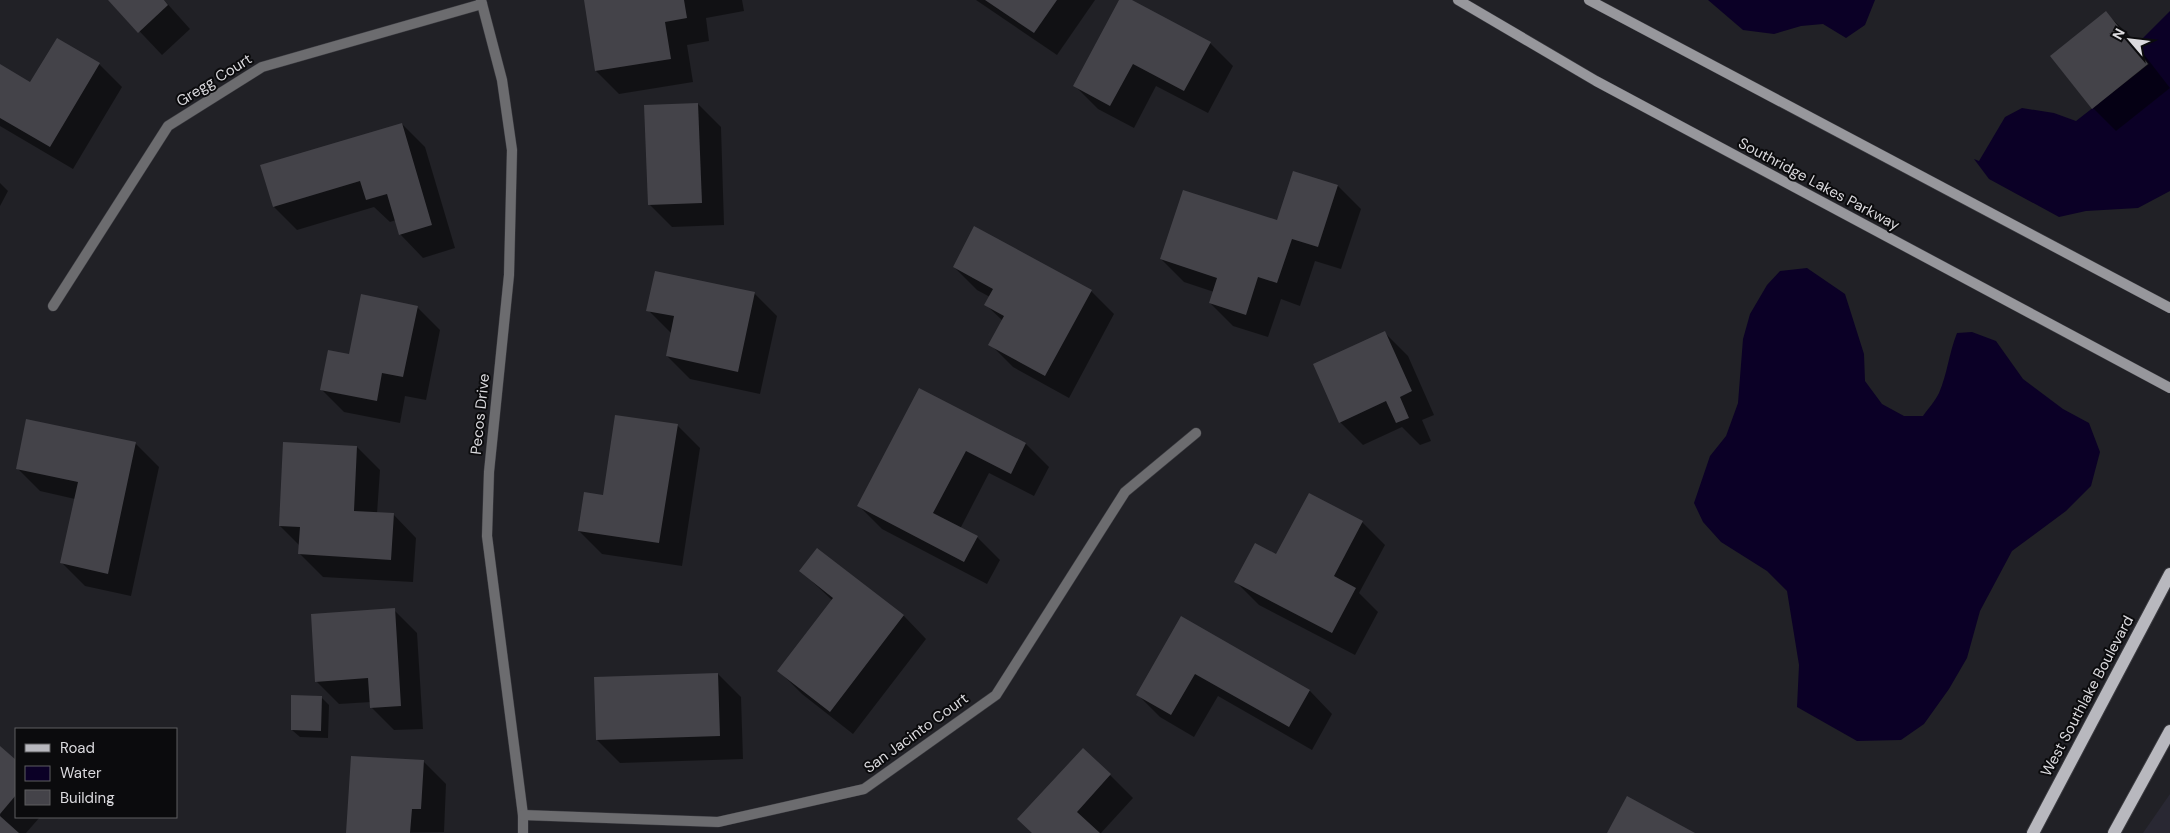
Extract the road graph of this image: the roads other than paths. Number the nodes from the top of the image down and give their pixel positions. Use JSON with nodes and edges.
{"nodes":[{"id":1,"x":1458,"y":0,"type":"edge"},
{"id":2,"x":1589,"y":0,"type":"edge"},
{"id":3,"x":482,"y":2,"type":"edge"},
{"id":4,"x":53,"y":306,"type":"dead end"},
{"id":5,"x":2170,"y":308,"type":"edge"},
{"id":6,"x":2170,"y":388,"type":"edge"},
{"id":7,"x":1196,"y":433,"type":"dead end"},
{"id":8,"x":2170,"y":574,"type":"edge"},
{"id":9,"x":2170,"y":731,"type":"edge"},
{"id":10,"x":523,"y":815,"type":"junction"},
{"id":11,"x":523,"y":833,"type":"edge"},
{"id":12,"x":2033,"y":833,"type":"edge"},
{"id":13,"x":2114,"y":833,"type":"edge"}],
"edges":[{"from":1,"to":6,"type":"street","name":"Southridge Lakes Parkway"},
{"from":2,"to":5,"type":"street"},
{"from":3,"to":4,"type":"street","name":"Gregg Court"},
{"from":3,"to":10,"type":"street","name":"Pecos Drive"},
{"from":7,"to":10,"type":"street","name":"San Jacinto Court"},
{"from":8,"to":12,"type":"main road","name":"West Southlake Boulevard"},
{"from":9,"to":13,"type":"main road"},
{"from":10,"to":11,"type":"street","name":"Pecos Drive"}]}
